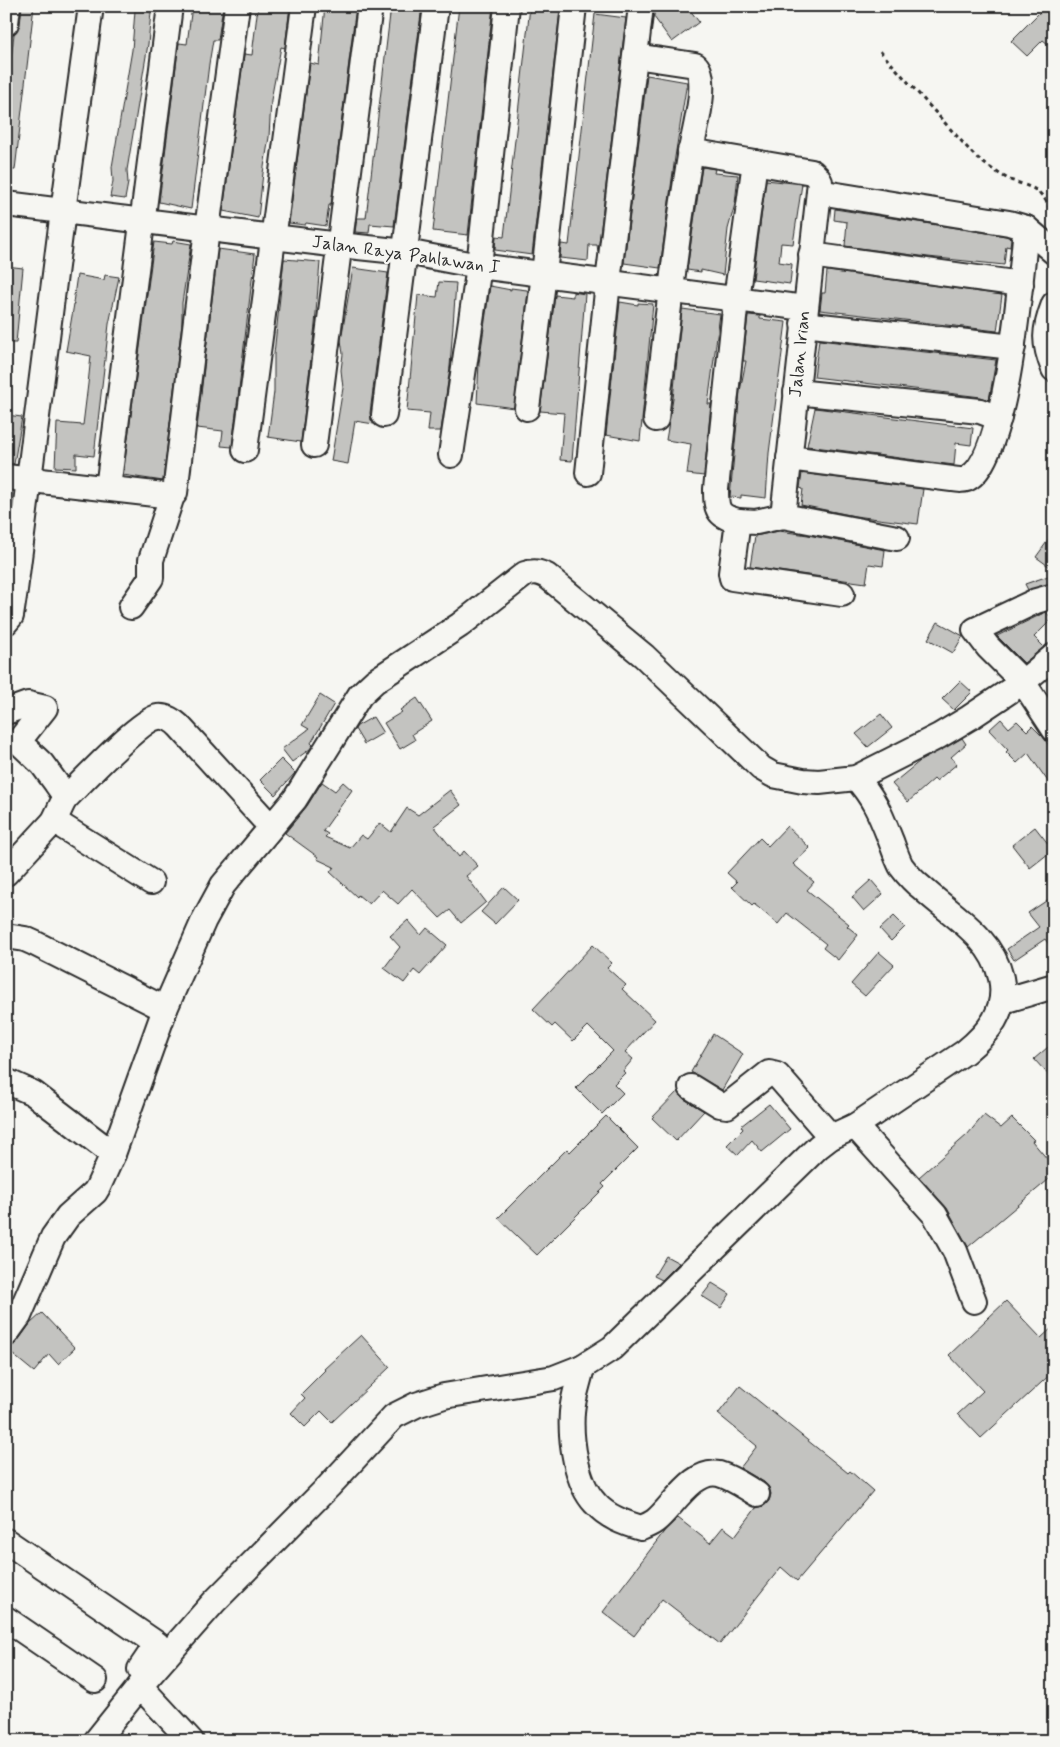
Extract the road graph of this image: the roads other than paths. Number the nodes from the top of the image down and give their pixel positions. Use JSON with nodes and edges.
{"nodes":[{"id":1,"x":8,"y":6,"type":"edge"},
{"id":2,"x":91,"y":6,"type":"edge"},
{"id":3,"x":170,"y":6,"type":"edge"},
{"id":4,"x":237,"y":6,"type":"edge"},
{"id":5,"x":304,"y":6,"type":"edge"},
{"id":6,"x":370,"y":6,"type":"edge"},
{"id":7,"x":436,"y":6,"type":"edge"},
{"id":8,"x":506,"y":6,"type":"edge"},
{"id":9,"x":574,"y":6,"type":"edge"},
{"id":10,"x":641,"y":6,"type":"edge"},
{"id":11,"x":6,"y":23,"type":"edge"},
{"id":12,"x":635,"y":56,"type":"junction"},
{"id":13,"x":690,"y":152,"type":"junction"},
{"id":14,"x":755,"y":162,"type":"junction"},
{"id":15,"x":819,"y":192,"type":"junction"},
{"id":16,"x":6,"y":204,"type":"edge"},
{"id":17,"x":63,"y":211,"type":"junction"},
{"id":18,"x":143,"y":220,"type":"junction"},
{"id":19,"x":1017,"y":225,"type":"junction"},
{"id":20,"x":207,"y":228,"type":"junction"},
{"id":21,"x":274,"y":237,"type":"junction"},
{"id":22,"x":339,"y":245,"type":"junction"},
{"id":23,"x":406,"y":252,"type":"junction"},
{"id":24,"x":1054,"y":252,"type":"edge"},
{"id":25,"x":811,"y":255,"type":"junction"},
{"id":26,"x":479,"y":266,"type":"junction"},
{"id":27,"x":544,"y":274,"type":"junction"},
{"id":28,"x":608,"y":282,"type":"junction"},
{"id":29,"x":1021,"y":284,"type":"junction"},
{"id":30,"x":671,"y":291,"type":"junction"},
{"id":31,"x":736,"y":299,"type":"junction"},
{"id":32,"x":1054,"y":304,"type":"edge"},
{"id":33,"x":804,"y":316,"type":"junction"},
{"id":34,"x":1013,"y":347,"type":"junction"},
{"id":35,"x":1054,"y":369,"type":"edge"},
{"id":36,"x":796,"y":392,"type":"junction"},
{"id":37,"x":527,"y":408,"type":"dead end"},
{"id":38,"x":384,"y":415,"type":"dead end"},
{"id":39,"x":999,"y":418,"type":"junction"},
{"id":40,"x":656,"y":420,"type":"dead end"},
{"id":41,"x":314,"y":445,"type":"dead end"},
{"id":42,"x":245,"y":450,"type":"dead end"},
{"id":43,"x":451,"y":454,"type":"dead end"},
{"id":44,"x":789,"y":458,"type":"junction"},
{"id":45,"x":588,"y":473,"type":"dead end"},
{"id":46,"x":18,"y":479,"type":"edge"},
{"id":47,"x":108,"y":488,"type":"junction"},
{"id":48,"x":172,"y":496,"type":"junction"},
{"id":49,"x":783,"y":516,"type":"junction"},
{"id":50,"x":738,"y":521,"type":"junction"},
{"id":51,"x":898,"y":538,"type":"dead end"},
{"id":52,"x":842,"y":594,"type":"dead end"},
{"id":53,"x":1054,"y":596,"type":"edge"},
{"id":54,"x":131,"y":607,"type":"dead end"},
{"id":55,"x":6,"y":622,"type":"edge"},
{"id":56,"x":1054,"y":656,"type":"edge"},
{"id":57,"x":1024,"y":682,"type":"junction"},
{"id":58,"x":6,"y":712,"type":"edge"},
{"id":59,"x":1054,"y":729,"type":"edge"},
{"id":60,"x":856,"y":778,"type":"junction"},
{"id":61,"x":64,"y":800,"type":"junction"},
{"id":62,"x":54,"y":821,"type":"junction"},
{"id":63,"x":270,"y":827,"type":"junction"},
{"id":64,"x":6,"y":873,"type":"edge"},
{"id":65,"x":151,"y":882,"type":"dead end"},
{"id":66,"x":6,"y":936,"type":"edge"},
{"id":67,"x":1054,"y":986,"type":"edge"},
{"id":68,"x":1003,"y":1001,"type":"junction"},
{"id":69,"x":165,"y":1009,"type":"junction"},
{"id":70,"x":6,"y":1082,"type":"edge"},
{"id":71,"x":692,"y":1087,"type":"dead end"},
{"id":72,"x":854,"y":1126,"type":"junction"},
{"id":73,"x":831,"y":1137,"type":"junction"},
{"id":74,"x":113,"y":1154,"type":"junction"},
{"id":75,"x":974,"y":1302,"type":"dead end"},
{"id":76,"x":6,"y":1334,"type":"edge"},
{"id":77,"x":582,"y":1367,"type":"junction"},
{"id":78,"x":757,"y":1494,"type":"dead end"},
{"id":79,"x":6,"y":1541,"type":"edge"},
{"id":80,"x":6,"y":1619,"type":"edge"},
{"id":81,"x":95,"y":1680,"type":"dead end"},
{"id":82,"x":136,"y":1683,"type":"junction"},
{"id":83,"x":96,"y":1741,"type":"edge"},
{"id":84,"x":191,"y":1741,"type":"edge"}],
"edges":[{"from":1,"to":11,"type":"street"},
{"from":2,"to":17,"type":"street"},
{"from":3,"to":18,"type":"street"},
{"from":4,"to":20,"type":"street"},
{"from":5,"to":21,"type":"street"},
{"from":6,"to":22,"type":"street"},
{"from":7,"to":23,"type":"street"},
{"from":8,"to":26,"type":"street"},
{"from":9,"to":27,"type":"street"},
{"from":10,"to":12,"type":"street"},
{"from":12,"to":13,"type":"street"},
{"from":12,"to":28,"type":"street"},
{"from":13,"to":14,"type":"street"},
{"from":13,"to":30,"type":"street"},
{"from":14,"to":15,"type":"street"},
{"from":14,"to":31,"type":"street"},
{"from":15,"to":19,"type":"street"},
{"from":15,"to":25,"type":"street","name":"Jalan Irian"},
{"from":16,"to":17,"type":"street","name":"Jalan Raya Pahlawan I"},
{"from":17,"to":18,"type":"street","name":"Jalan Raya Pahlawan I"},
{"from":17,"to":46,"type":"street"},
{"from":18,"to":20,"type":"street","name":"Jalan Raya Pahlawan I"},
{"from":18,"to":47,"type":"street"},
{"from":19,"to":24,"type":"street"},
{"from":19,"to":29,"type":"street"},
{"from":20,"to":21,"type":"street","name":"Jalan Raya Pahlawan I"},
{"from":20,"to":48,"type":"street"},
{"from":21,"to":22,"type":"street","name":"Jalan Raya Pahlawan I"},
{"from":21,"to":42,"type":"street"},
{"from":22,"to":23,"type":"street","name":"Jalan Raya Pahlawan I"},
{"from":22,"to":41,"type":"street"},
{"from":23,"to":26,"type":"street","name":"Jalan Raya Pahlawan I"},
{"from":23,"to":38,"type":"street"},
{"from":25,"to":29,"type":"street"},
{"from":25,"to":33,"type":"street","name":"Jalan Irian"},
{"from":26,"to":27,"type":"street","name":"Jalan Raya Pahlawan I"},
{"from":26,"to":43,"type":"street"},
{"from":27,"to":28,"type":"street","name":"Jalan Raya Pahlawan I"},
{"from":27,"to":37,"type":"street"},
{"from":28,"to":30,"type":"street","name":"Jalan Raya Pahlawan I"},
{"from":28,"to":45,"type":"street"},
{"from":29,"to":34,"type":"street"},
{"from":30,"to":31,"type":"street","name":"Jalan Raya Pahlawan I"},
{"from":30,"to":40,"type":"street"},
{"from":31,"to":33,"type":"street","name":"Jalan Raya Pahlawan I"},
{"from":31,"to":50,"type":"street"},
{"from":32,"to":35,"type":"street"},
{"from":33,"to":34,"type":"street","name":"Jalan Raya Pahlawan I"},
{"from":33,"to":36,"type":"street","name":"Jalan Irian"},
{"from":34,"to":39,"type":"street"},
{"from":36,"to":39,"type":"street"},
{"from":36,"to":44,"type":"street","name":"Jalan Irian"},
{"from":39,"to":44,"type":"street"},
{"from":44,"to":49,"type":"street","name":"Jalan Irian"},
{"from":46,"to":47,"type":"street"},
{"from":46,"to":55,"type":"street"},
{"from":47,"to":48,"type":"street"},
{"from":48,"to":54,"type":"street"},
{"from":49,"to":50,"type":"street"},
{"from":49,"to":51,"type":"street"},
{"from":50,"to":52,"type":"street"},
{"from":53,"to":57,"type":"street"},
{"from":56,"to":57,"type":"street"},
{"from":57,"to":59,"type":"street"},
{"from":57,"to":60,"type":"street"},
{"from":58,"to":61,"type":"street"},
{"from":60,"to":63,"type":"street"},
{"from":60,"to":68,"type":"street"},
{"from":61,"to":62,"type":"street"},
{"from":61,"to":63,"type":"street"},
{"from":62,"to":64,"type":"street"},
{"from":62,"to":65,"type":"street"},
{"from":63,"to":69,"type":"street"},
{"from":66,"to":69,"type":"street"},
{"from":67,"to":68,"type":"street"},
{"from":68,"to":72,"type":"street"},
{"from":69,"to":74,"type":"street"},
{"from":70,"to":74,"type":"street"},
{"from":71,"to":73,"type":"street"},
{"from":72,"to":73,"type":"street"},
{"from":72,"to":75,"type":"street"},
{"from":73,"to":77,"type":"street"},
{"from":74,"to":76,"type":"street"},
{"from":77,"to":78,"type":"street"},
{"from":77,"to":82,"type":"street"},
{"from":79,"to":82,"type":"street"},
{"from":80,"to":81,"type":"street"},
{"from":82,"to":83,"type":"street"},
{"from":82,"to":84,"type":"street"}]}
